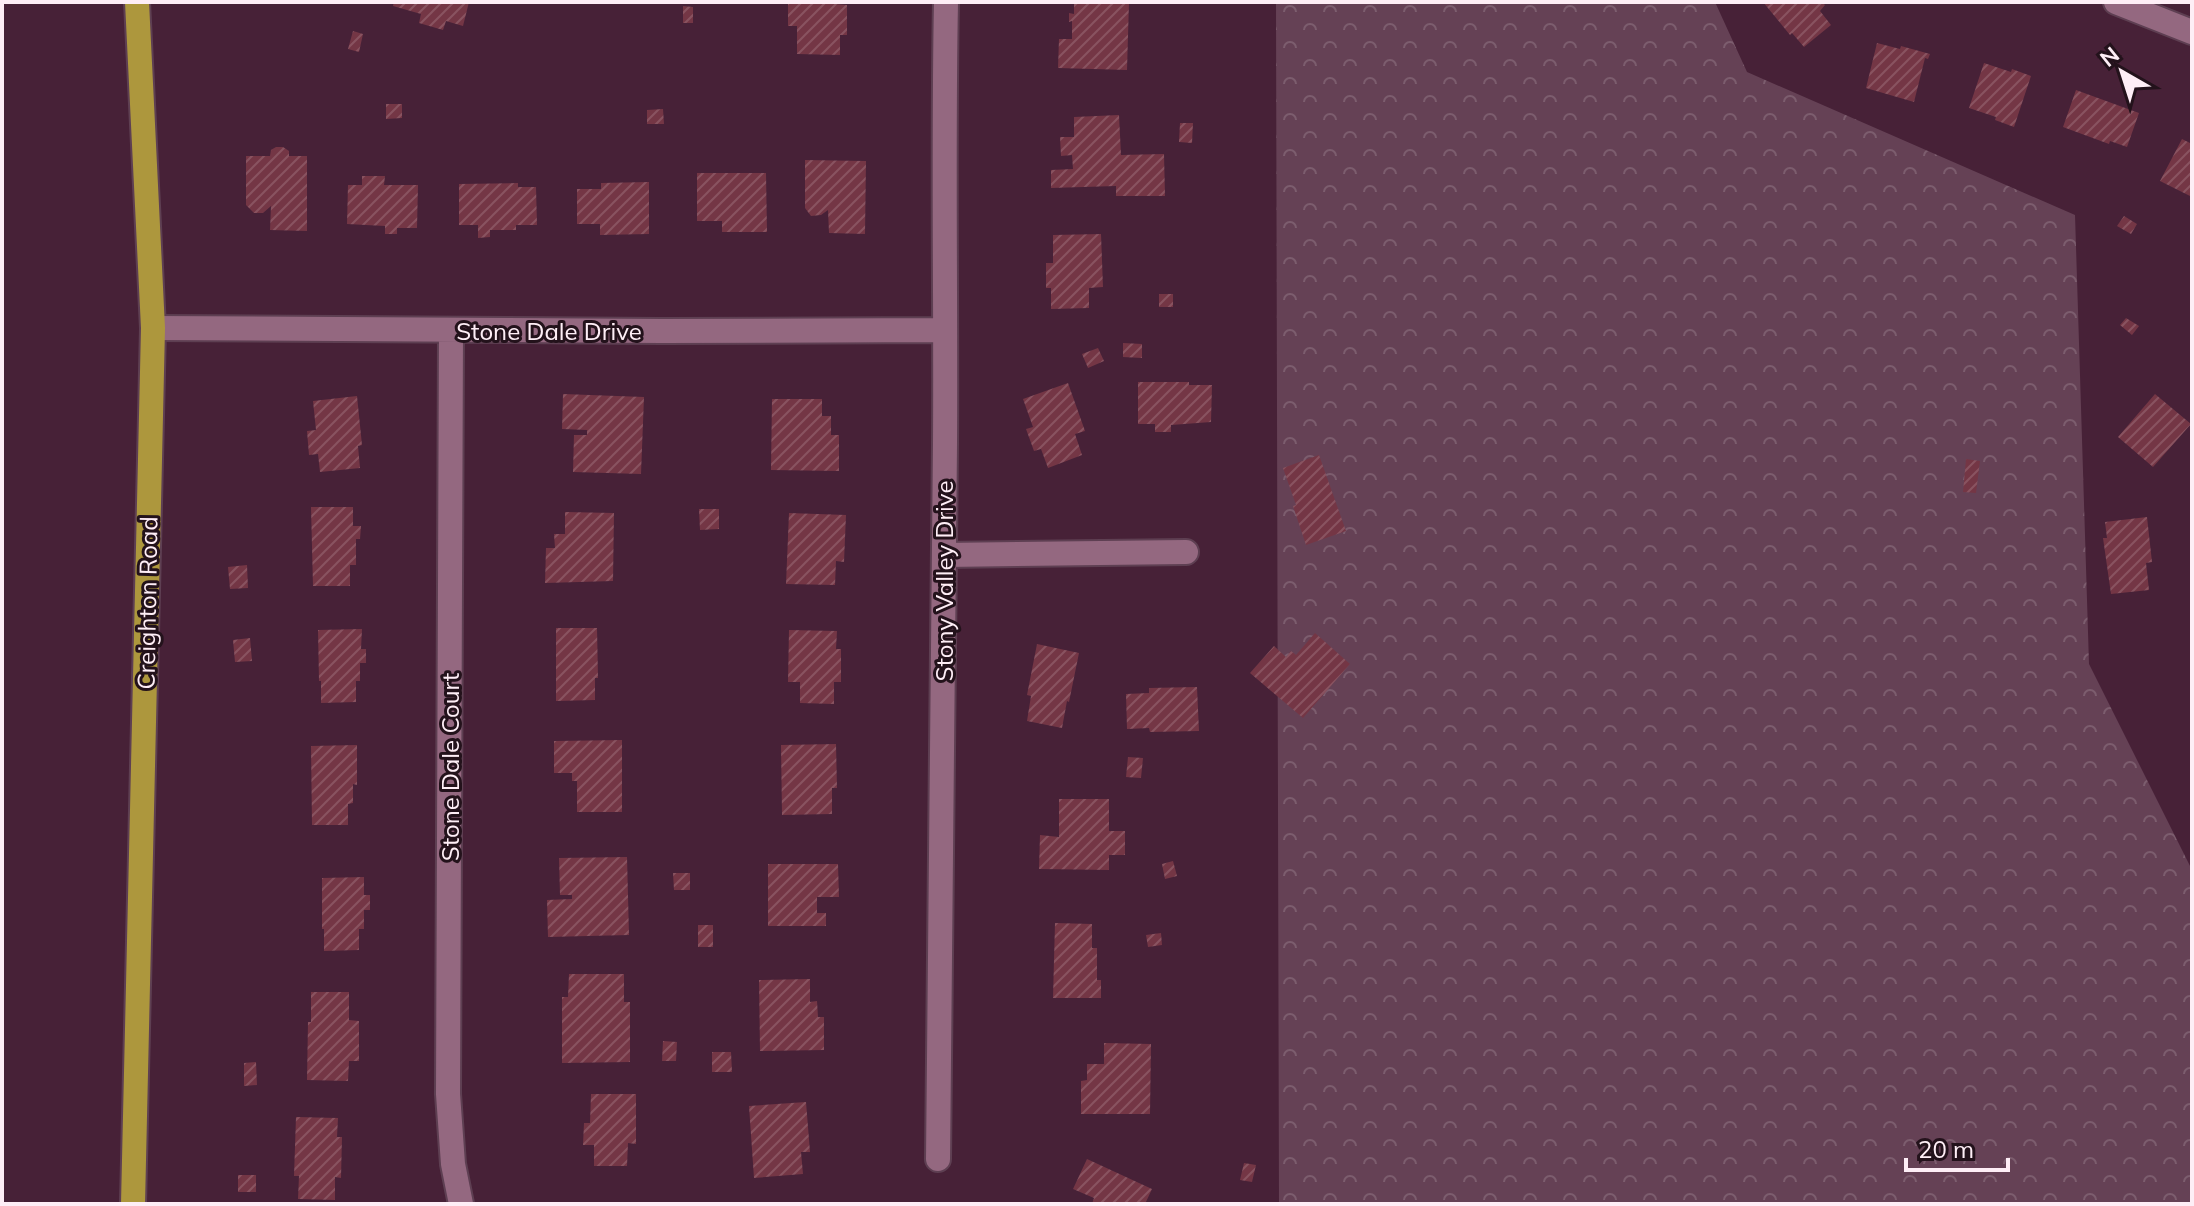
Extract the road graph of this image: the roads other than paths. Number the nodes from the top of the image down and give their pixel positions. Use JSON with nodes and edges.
{"nodes":[{"id":1,"x":137,"y":2,"type":"edge"},
{"id":2,"x":946,"y":2,"type":"edge"},
{"id":3,"x":2116,"y":2,"type":"edge"},
{"id":4,"x":2192,"y":32,"type":"edge"},
{"id":5,"x":153,"y":328,"type":"junction"},
{"id":6,"x":451,"y":330,"type":"junction"},
{"id":7,"x":945,"y":330,"type":"junction"},
{"id":8,"x":1186,"y":552,"type":"dead end"},
{"id":9,"x":944,"y":555,"type":"junction"},
{"id":10,"x":938,"y":1159,"type":"dead end"},
{"id":11,"x":133,"y":1204,"type":"edge"},
{"id":12,"x":461,"y":1204,"type":"edge"}],
"edges":[{"from":1,"to":5,"type":"main road","name":"Creighton Road"},
{"from":2,"to":7,"type":"street","name":"Stony Valley Drive"},
{"from":3,"to":4,"type":"street"},
{"from":5,"to":6,"type":"street","name":"Stone Dale Drive"},
{"from":5,"to":11,"type":"main road","name":"Creighton Road"},
{"from":6,"to":7,"type":"street","name":"Stone Dale Drive"},
{"from":6,"to":12,"type":"street","name":"Stone Dale Court"},
{"from":7,"to":9,"type":"street","name":"Stony Valley Drive"},
{"from":8,"to":9,"type":"street"},
{"from":9,"to":10,"type":"street","name":"Stony Valley Drive"}]}
